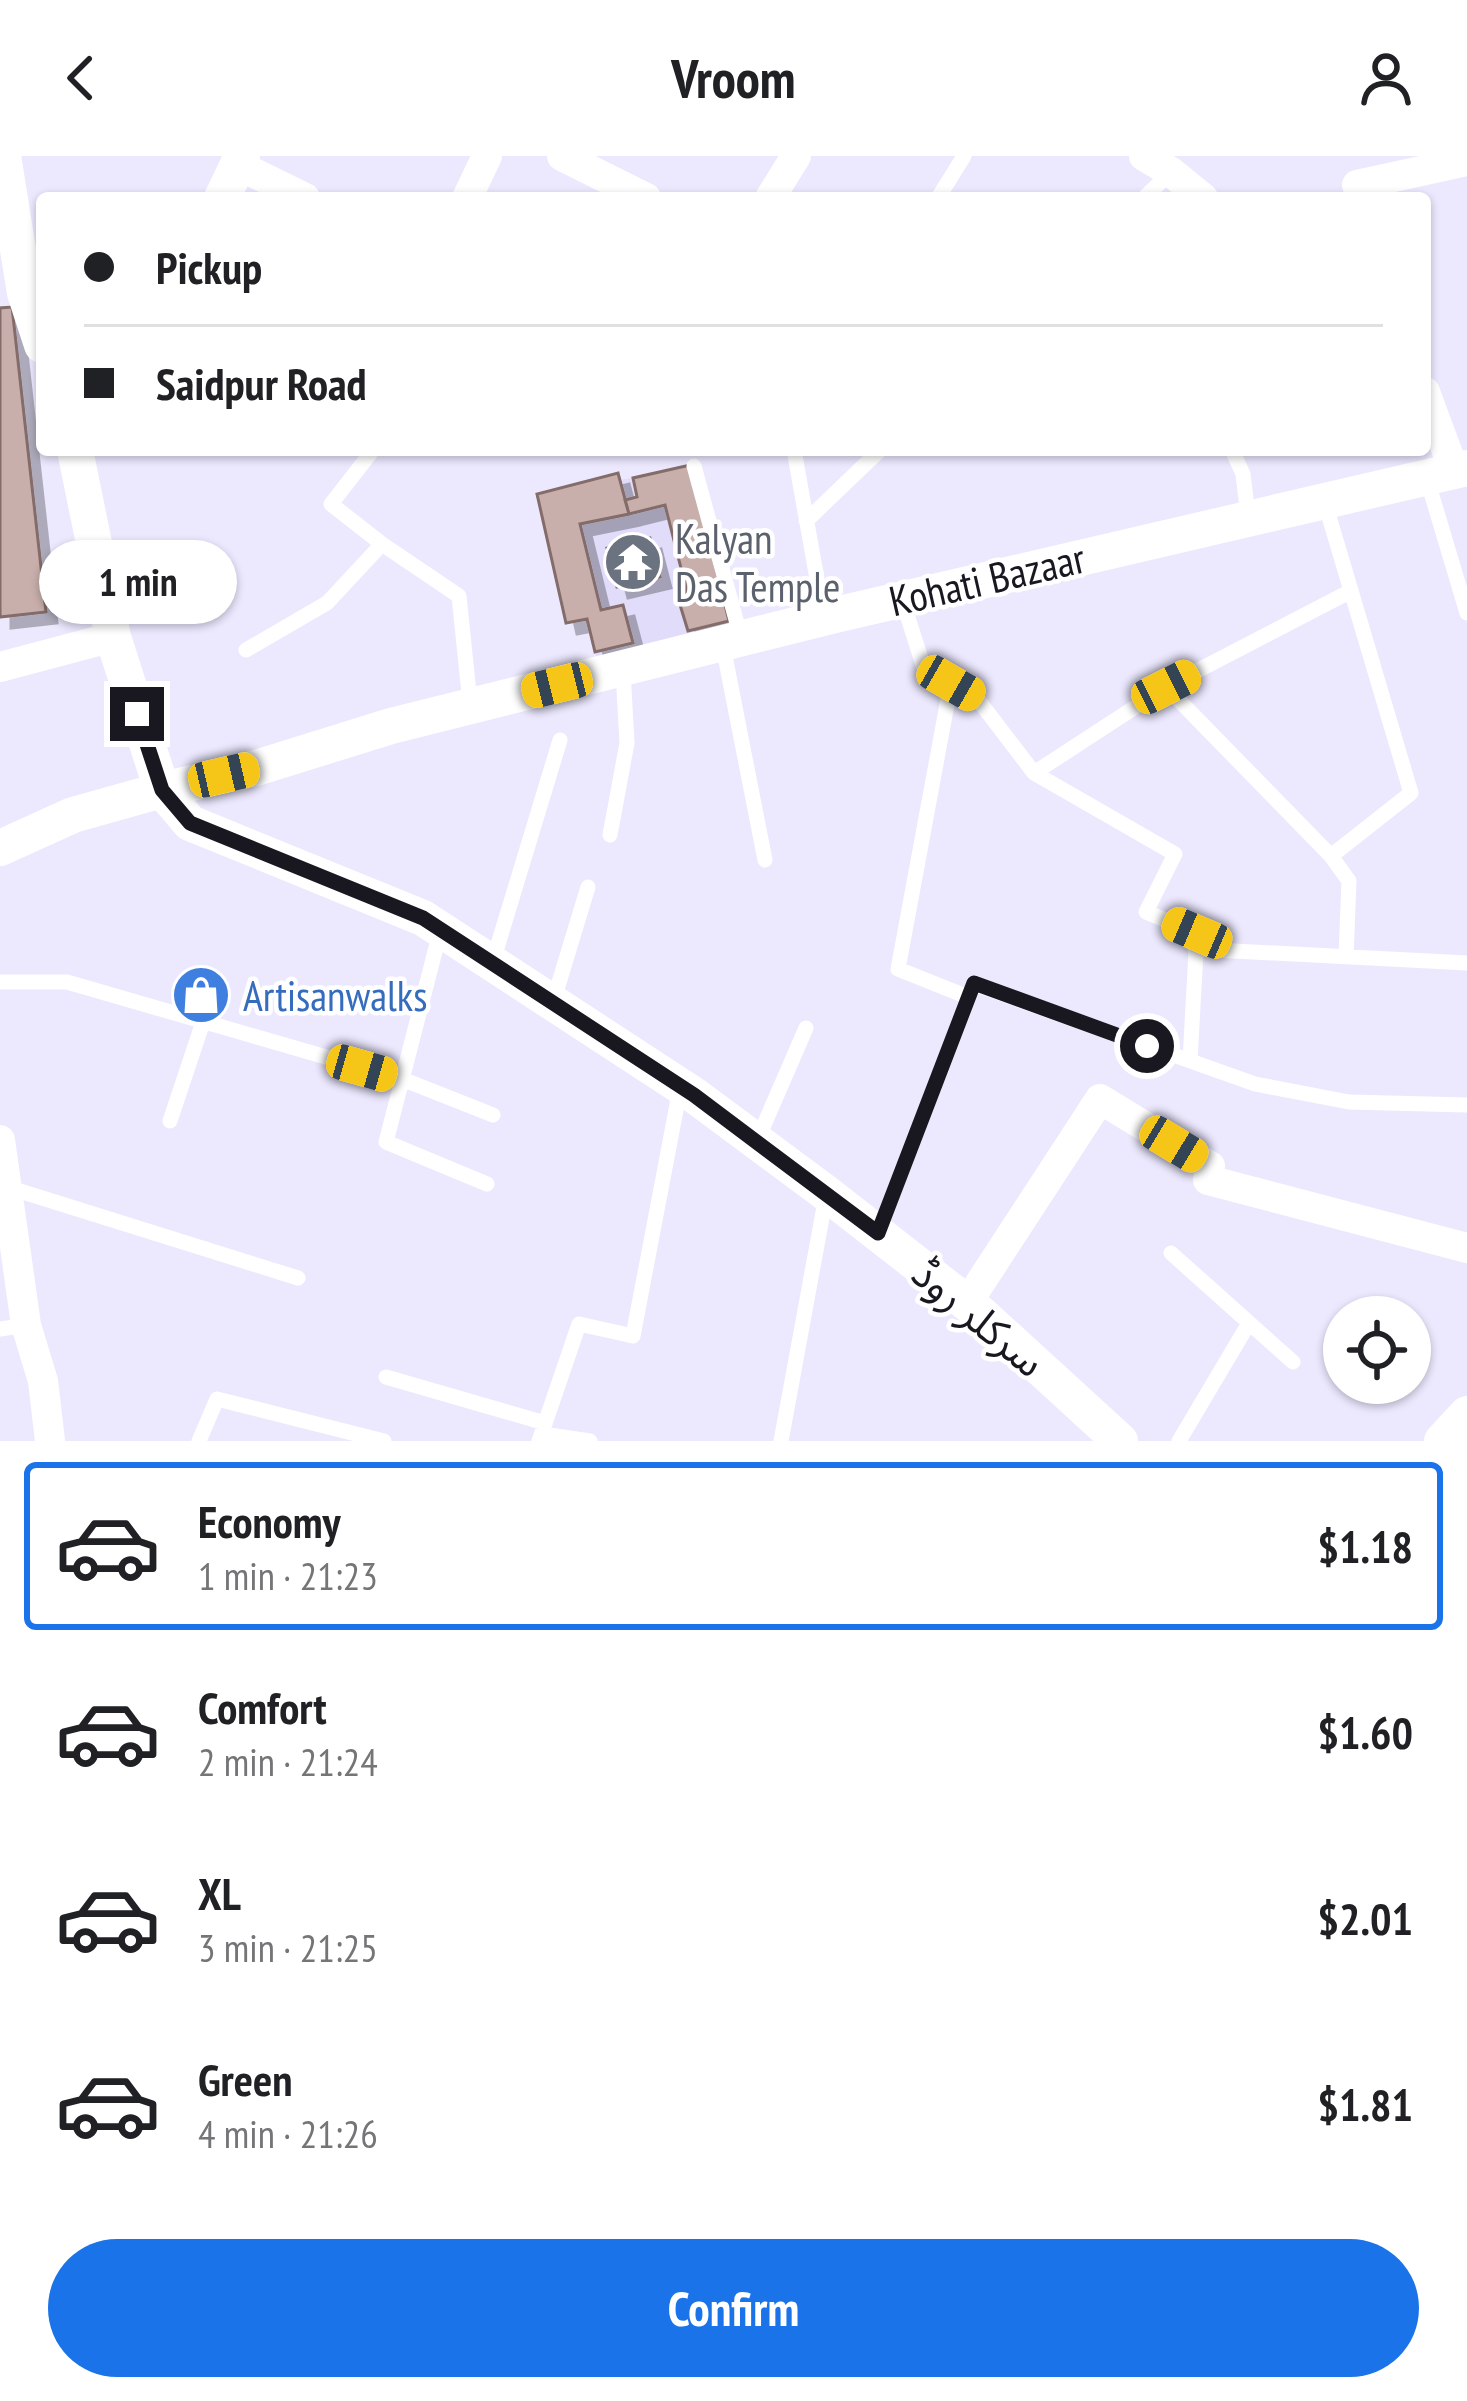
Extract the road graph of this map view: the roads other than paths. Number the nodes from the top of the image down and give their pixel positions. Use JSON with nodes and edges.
{"nodes":[{"id":1,"x":3,"y":156,"type":"edge"},
{"id":2,"x":487,"y":156,"type":"edge"},
{"id":3,"x":562,"y":156,"type":"edge"},
{"id":4,"x":796,"y":156,"type":"edge"},
{"id":5,"x":964,"y":156,"type":"edge"},
{"id":6,"x":1144,"y":156,"type":"edge"},
{"id":7,"x":1467,"y":160,"type":"edge"},
{"id":8,"x":1168,"y":164,"type":"edge"},
{"id":9,"x":234,"y":173,"type":"edge"},
{"id":10,"x":1356,"y":180,"type":"edge"},
{"id":11,"x":288,"y":192,"type":"edge"},
{"id":12,"x":470,"y":192,"type":"edge"},
{"id":13,"x":634,"y":192,"type":"edge"},
{"id":14,"x":774,"y":192,"type":"edge"},
{"id":15,"x":942,"y":192,"type":"edge"},
{"id":16,"x":1148,"y":192,"type":"edge"},
{"id":17,"x":1197,"y":192,"type":"edge"},
{"id":18,"x":12,"y":279,"type":"edge"},
{"id":19,"x":36,"y":326,"type":"edge"},
{"id":20,"x":1431,"y":412,"type":"edge"},
{"id":21,"x":80,"y":456,"type":"edge"},
{"id":22,"x":369,"y":456,"type":"edge"},
{"id":23,"x":795,"y":456,"type":"edge"},
{"id":24,"x":874,"y":456,"type":"edge"},
{"id":25,"x":1235,"y":456,"type":"edge"},
{"id":26,"x":694,"y":466,"type":"dead end"},
{"id":27,"x":1449,"y":471,"type":"edge"},
{"id":28,"x":1324,"y":501,"type":"junction"},
{"id":29,"x":1249,"y":518,"type":"junction"},
{"id":30,"x":806,"y":521,"type":"junction"},
{"id":31,"x":382,"y":544,"type":"junction"},
{"id":32,"x":201,"y":553,"type":"dead end"},
{"id":33,"x":1351,"y":591,"type":"junction"},
{"id":34,"x":106,"y":598,"type":"junction"},
{"id":35,"x":902,"y":599,"type":"junction"},
{"id":36,"x":1467,"y":613,"type":"edge"},
{"id":37,"x":824,"y":618,"type":"junction"},
{"id":38,"x":113,"y":638,"type":"junction"},
{"id":39,"x":732,"y":641,"type":"junction"},
{"id":40,"x":246,"y":650,"type":"dead end"},
{"id":41,"x":0,"y":667,"type":"edge"},
{"id":42,"x":623,"y":668,"type":"junction"},
{"id":43,"x":951,"y":683,"type":"junction"},
{"id":44,"x":1166,"y":687,"type":"junction"},
{"id":45,"x":470,"y":706,"type":"junction"},
{"id":46,"x":560,"y":740,"type":"dead end"},
{"id":47,"x":1034,"y":773,"type":"junction"},
{"id":48,"x":162,"y":790,"type":"junction"},
{"id":49,"x":610,"y":836,"type":"dead end"},
{"id":50,"x":0,"y":848,"type":"edge"},
{"id":51,"x":1331,"y":856,"type":"junction"},
{"id":52,"x":765,"y":860,"type":"dead end"},
{"id":53,"x":588,"y":887,"type":"dead end"},
{"id":54,"x":440,"y":929,"type":"junction"},
{"id":55,"x":1195,"y":949,"type":"junction"},
{"id":56,"x":1346,"y":957,"type":"junction"},
{"id":57,"x":493,"y":963,"type":"junction"},
{"id":58,"x":1467,"y":963,"type":"edge"},
{"id":59,"x":0,"y":982,"type":"edge"},
{"id":60,"x":968,"y":998,"type":"junction"},
{"id":61,"x":553,"y":1002,"type":"junction"},
{"id":62,"x":203,"y":1022,"type":"junction"},
{"id":63,"x":806,"y":1028,"type":"dead end"},
{"id":64,"x":1190,"y":1061,"type":"junction"},
{"id":65,"x":402,"y":1079,"type":"junction"},
{"id":66,"x":681,"y":1086,"type":"junction"},
{"id":67,"x":1467,"y":1105,"type":"edge"},
{"id":68,"x":493,"y":1115,"type":"dead end"},
{"id":69,"x":170,"y":1120,"type":"dead end"},
{"id":70,"x":0,"y":1140,"type":"edge"},
{"id":71,"x":756,"y":1141,"type":"junction"},
{"id":72,"x":487,"y":1184,"type":"dead end"},
{"id":73,"x":826,"y":1193,"type":"junction"},
{"id":74,"x":6,"y":1209,"type":"edge"},
{"id":75,"x":878,"y":1233,"type":"junction"},
{"id":76,"x":1467,"y":1247,"type":"edge"},
{"id":77,"x":1171,"y":1253,"type":"dead end"},
{"id":78,"x":298,"y":1278,"type":"dead end"},
{"id":79,"x":967,"y":1303,"type":"junction"},
{"id":80,"x":1250,"y":1323,"type":"junction"},
{"id":81,"x":13,"y":1327,"type":"edge"},
{"id":82,"x":1293,"y":1362,"type":"dead end"},
{"id":83,"x":386,"y":1377,"type":"dead end"},
{"id":84,"x":1467,"y":1414,"type":"edge"},
{"id":85,"x":542,"y":1433,"type":"edge"},
{"id":86,"x":50,"y":1441,"type":"edge"},
{"id":87,"x":200,"y":1441,"type":"edge"},
{"id":88,"x":384,"y":1441,"type":"edge"},
{"id":89,"x":590,"y":1441,"type":"edge"},
{"id":90,"x":781,"y":1441,"type":"edge"},
{"id":91,"x":1120,"y":1441,"type":"edge"},
{"id":92,"x":1179,"y":1441,"type":"edge"},
{"id":93,"x":1442,"y":1441,"type":"edge"}],
"edges":[{"from":1,"to":18,"type":"street"},
{"from":2,"to":12,"type":"street"},
{"from":3,"to":13,"type":"street"},
{"from":4,"to":14,"type":"street"},
{"from":5,"to":15,"type":"lane"},
{"from":6,"to":8,"type":"street"},
{"from":7,"to":10,"type":"street"},
{"from":8,"to":16,"type":"lane"},
{"from":8,"to":17,"type":"street"},
{"from":9,"to":11,"type":"street"},
{"from":18,"to":19,"type":"street"},
{"from":20,"to":27,"type":"street"},
{"from":21,"to":34,"type":"street"},
{"from":22,"to":31,"type":"lane"},
{"from":23,"to":30,"type":"lane"},
{"from":24,"to":30,"type":"lane"},
{"from":25,"to":29,"type":"lane"},
{"from":26,"to":39,"type":"lane"},
{"from":27,"to":28,"type":"street","name":"Kohati Bazaar"},
{"from":27,"to":36,"type":"lane"},
{"from":28,"to":29,"type":"street","name":"Kohati Bazaar"},
{"from":28,"to":33,"type":"lane"},
{"from":29,"to":35,"type":"street","name":"Kohati Bazaar"},
{"from":30,"to":37,"type":"lane"},
{"from":31,"to":40,"type":"lane"},
{"from":31,"to":45,"type":"lane"},
{"from":32,"to":34,"type":"lane"},
{"from":33,"to":44,"type":"lane"},
{"from":33,"to":51,"type":"lane"},
{"from":34,"to":38,"type":"street"},
{"from":35,"to":37,"type":"street","name":"Kohati Bazaar"},
{"from":35,"to":43,"type":"lane"},
{"from":37,"to":39,"type":"street","name":"Kohati Bazaar"},
{"from":38,"to":41,"type":"street"},
{"from":38,"to":48,"type":"street"},
{"from":39,"to":42,"type":"street","name":"Kohati Bazaar"},
{"from":39,"to":52,"type":"lane"},
{"from":42,"to":45,"type":"street","name":"Kohati Bazaar"},
{"from":42,"to":49,"type":"lane"},
{"from":43,"to":47,"type":"lane"},
{"from":43,"to":60,"type":"lane"},
{"from":44,"to":47,"type":"lane"},
{"from":44,"to":51,"type":"lane"},
{"from":45,"to":48,"type":"street","name":"Kohati Bazaar"},
{"from":46,"to":57,"type":"lane"},
{"from":47,"to":55,"type":"lane"},
{"from":48,"to":50,"type":"street","name":"Kohati Bazaar"},
{"from":48,"to":54,"type":"street","name":"سرکلر روڈ"},
{"from":51,"to":56,"type":"lane"},
{"from":53,"to":61,"type":"lane"},
{"from":54,"to":57,"type":"street","name":"سرکلر روڈ"},
{"from":54,"to":65,"type":"lane"},
{"from":55,"to":56,"type":"lane"},
{"from":55,"to":64,"type":"lane"},
{"from":56,"to":58,"type":"lane"},
{"from":57,"to":61,"type":"street","name":"سرکلر روڈ"},
{"from":59,"to":62,"type":"lane"},
{"from":60,"to":64,"type":"lane"},
{"from":60,"to":75,"type":"lane"},
{"from":61,"to":66,"type":"street","name":"سرکلر روڈ"},
{"from":62,"to":65,"type":"lane"},
{"from":62,"to":69,"type":"lane"},
{"from":63,"to":71,"type":"lane"},
{"from":64,"to":67,"type":"lane"},
{"from":65,"to":68,"type":"lane"},
{"from":65,"to":72,"type":"lane"},
{"from":66,"to":71,"type":"street","name":"سرکلر روڈ"},
{"from":66,"to":85,"type":"lane"},
{"from":70,"to":74,"type":"street"},
{"from":71,"to":73,"type":"street","name":"سرکلر روڈ"},
{"from":73,"to":75,"type":"street","name":"سرکلر روڈ"},
{"from":73,"to":90,"type":"lane"},
{"from":74,"to":78,"type":"lane"},
{"from":74,"to":81,"type":"street"},
{"from":75,"to":79,"type":"street","name":"سرکلر روڈ"},
{"from":76,"to":79,"type":"street"},
{"from":77,"to":80,"type":"lane"},
{"from":79,"to":91,"type":"street","name":"سرکلر روڈ"},
{"from":80,"to":82,"type":"lane"},
{"from":80,"to":92,"type":"lane"},
{"from":81,"to":86,"type":"street"},
{"from":83,"to":85,"type":"lane"},
{"from":84,"to":93,"type":"street"},
{"from":85,"to":89,"type":"lane"},
{"from":87,"to":88,"type":"lane"}]}
